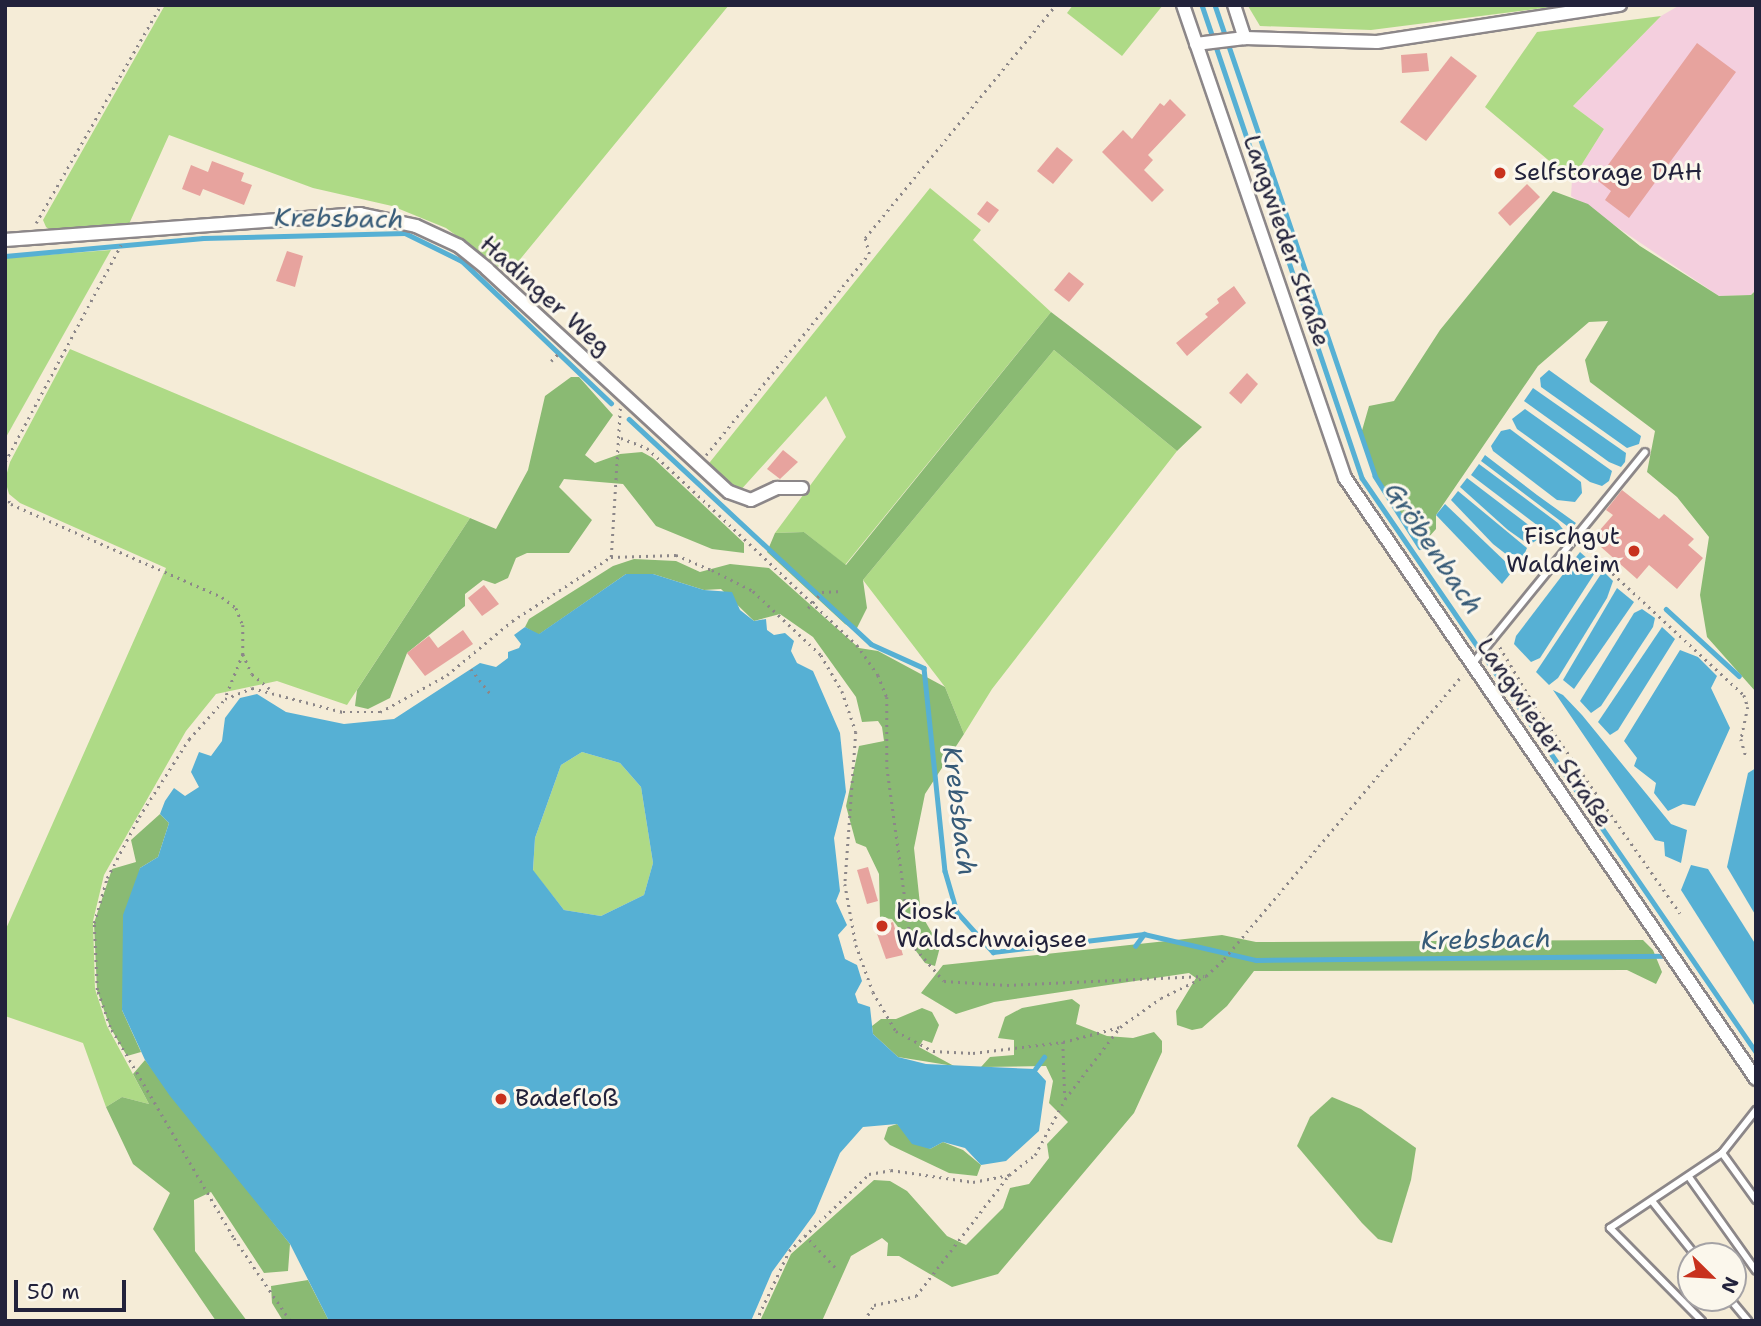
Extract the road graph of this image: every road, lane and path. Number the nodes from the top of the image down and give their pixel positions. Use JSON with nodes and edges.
{"nodes":[{"id":1,"x":161,"y":5,"type":"edge"},
{"id":2,"x":1056,"y":5,"type":"edge"},
{"id":3,"x":1184,"y":5,"type":"edge"},
{"id":4,"x":1234,"y":5,"type":"edge"},
{"id":5,"x":1620,"y":5,"type":"edge"},
{"id":6,"x":1245,"y":38,"type":"junction"},
{"id":7,"x":1196,"y":44,"type":"junction"},
{"id":8,"x":27,"y":238,"type":"junction"},
{"id":9,"x":5,"y":240,"type":"edge"},
{"id":10,"x":120,"y":248,"type":"dead end"},
{"id":11,"x":626,"y":400,"type":"junction"},
{"id":12,"x":621,"y":439,"type":"junction"},
{"id":13,"x":1645,"y":452,"type":"dead end"},
{"id":14,"x":5,"y":461,"type":"edge"},
{"id":15,"x":697,"y":465,"type":"junction"},
{"id":16,"x":802,"y":488,"type":"dead end"},
{"id":17,"x":5,"y":495,"type":"edge"},
{"id":18,"x":722,"y":508,"type":"dead end"},
{"id":19,"x":719,"y":515,"type":"junction"},
{"id":20,"x":1577,"y":540,"type":"junction"},
{"id":21,"x":611,"y":557,"type":"junction"},
{"id":22,"x":842,"y":592,"type":"dead end"},
{"id":23,"x":808,"y":608,"type":"dead end"},
{"id":24,"x":1493,"y":635,"type":"junction"},
{"id":25,"x":243,"y":654,"type":"junction"},
{"id":26,"x":1474,"y":661,"type":"junction"},
{"id":27,"x":471,"y":669,"type":"dead end"},
{"id":28,"x":272,"y":690,"type":"junction"},
{"id":29,"x":491,"y":695,"type":"dead end"},
{"id":30,"x":225,"y":699,"type":"junction"},
{"id":31,"x":1746,"y":756,"type":"dead end"},
{"id":32,"x":1681,"y":913,"type":"dead end"},
{"id":33,"x":1206,"y":976,"type":"junction"},
{"id":34,"x":1120,"y":1027,"type":"junction"},
{"id":35,"x":1063,"y":1042,"type":"junction"},
{"id":36,"x":1756,"y":1079,"type":"edge"},
{"id":37,"x":1065,"y":1099,"type":"junction"},
{"id":38,"x":1756,"y":1110,"type":"edge"},
{"id":39,"x":1722,"y":1153,"type":"junction"},
{"id":40,"x":1009,"y":1175,"type":"junction"},
{"id":41,"x":1689,"y":1177,"type":"junction"},
{"id":42,"x":1756,"y":1200,"type":"edge"},
{"id":43,"x":1652,"y":1201,"type":"junction"},
{"id":44,"x":805,"y":1235,"type":"junction"},
{"id":45,"x":1685,"y":1242,"type":"edge"},
{"id":46,"x":836,"y":1268,"type":"dead end"},
{"id":47,"x":1756,"y":1271,"type":"edge"},
{"id":48,"x":1756,"y":1317,"type":"edge"},
{"id":49,"x":290,"y":1321,"type":"edge"},
{"id":50,"x":756,"y":1321,"type":"edge"},
{"id":51,"x":864,"y":1321,"type":"edge"},
{"id":52,"x":1702,"y":1321,"type":"edge"},
{"id":53,"x":1749,"y":1321,"type":"edge"}],
"edges":[{"from":1,"to":8,"type":"path"},
{"from":2,"to":15,"type":"path"},
{"from":3,"to":7,"type":"street","name":"Langwieder Straße"},
{"from":4,"to":6,"type":"street"},
{"from":5,"to":6,"type":"street"},
{"from":6,"to":7,"type":"street"},
{"from":7,"to":26,"type":"street","name":"Langwieder Straße"},
{"from":8,"to":9,"type":"street","name":"Hadinger Weg"},
{"from":8,"to":11,"type":"street","name":"Hadinger Weg"},
{"from":10,"to":14,"type":"path"},
{"from":11,"to":12,"type":"path"},
{"from":11,"to":15,"type":"street","name":"Hadinger Weg"},
{"from":12,"to":19,"type":"path"},
{"from":12,"to":21,"type":"path"},
{"from":13,"to":20,"type":"lane"},
{"from":15,"to":16,"type":"street","name":"Hadinger Weg"},
{"from":17,"to":25,"type":"path"},
{"from":18,"to":19,"type":"path"},
{"from":19,"to":33,"type":"path"},
{"from":20,"to":24,"type":"lane"},
{"from":20,"to":31,"type":"path"},
{"from":21,"to":28,"type":"path"},
{"from":21,"to":35,"type":"path"},
{"from":22,"to":23,"type":"path","bridge":true},
{"from":24,"to":26,"type":"lane"},
{"from":24,"to":32,"type":"path"},
{"from":25,"to":28,"type":"path"},
{"from":25,"to":30,"type":"path"},
{"from":26,"to":33,"type":"path"},
{"from":26,"to":36,"type":"street","name":"Langwieder Straße"},
{"from":27,"to":29,"type":"path"},
{"from":28,"to":30,"type":"path"},
{"from":30,"to":49,"type":"path"},
{"from":33,"to":34,"type":"path"},
{"from":34,"to":35,"type":"path"},
{"from":34,"to":37,"type":"path"},
{"from":35,"to":37,"type":"path"},
{"from":37,"to":40,"type":"path"},
{"from":38,"to":39,"type":"lane"},
{"from":39,"to":41,"type":"lane"},
{"from":39,"to":42,"type":"lane"},
{"from":40,"to":44,"type":"path"},
{"from":40,"to":51,"type":"path"},
{"from":41,"to":43,"type":"lane"},
{"from":41,"to":47,"type":"lane"},
{"from":43,"to":45,"type":"lane"},
{"from":43,"to":52,"type":"lane"},
{"from":44,"to":46,"type":"path"},
{"from":44,"to":50,"type":"path"},
{"from":48,"to":53,"type":"lane"}]}
